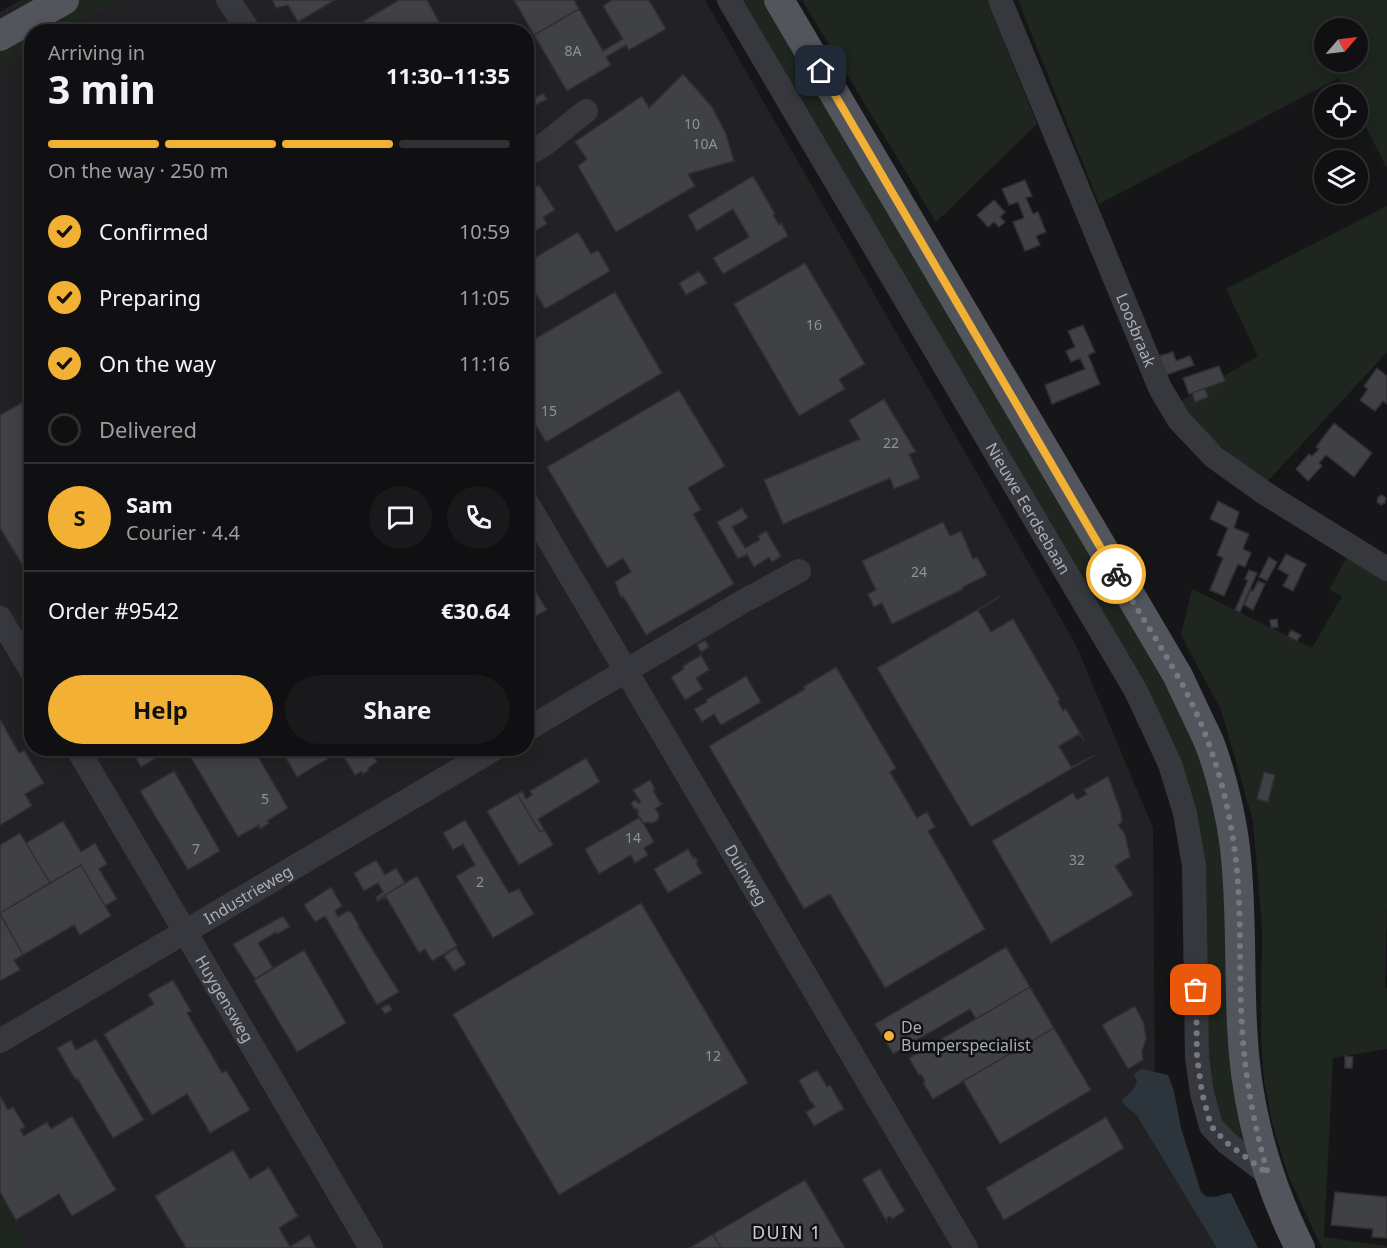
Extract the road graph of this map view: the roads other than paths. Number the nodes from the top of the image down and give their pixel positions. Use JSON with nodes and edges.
{"nodes":[{"id":1,"x":48,"y":0,"type":"edge"},
{"id":2,"x":64,"y":0,"type":"edge"},
{"id":3,"x":729,"y":0,"type":"edge"},
{"id":4,"x":1000,"y":0,"type":"edge"},
{"id":5,"x":782,"y":3,"type":"edge"},
{"id":6,"x":0,"y":36,"type":"edge"},
{"id":7,"x":586,"y":111,"type":"dead end"},
{"id":8,"x":534,"y":150,"type":"edge"},
{"id":9,"x":534,"y":515,"type":"edge"},
{"id":10,"x":1387,"y":569,"type":"edge"},
{"id":11,"x":799,"y":571,"type":"dead end"},
{"id":12,"x":0,"y":618,"type":"edge"},
{"id":13,"x":24,"y":658,"type":"edge"},
{"id":14,"x":626,"y":672,"type":"junction"},
{"id":15,"x":534,"y":725,"type":"edge"},
{"id":16,"x":82,"y":756,"type":"edge"},
{"id":17,"x":482,"y":756,"type":"edge"},
{"id":18,"x":185,"y":932,"type":"junction"},
{"id":19,"x":0,"y":1041,"type":"edge"},
{"id":20,"x":1268,"y":1174,"type":"junction"},
{"id":21,"x":371,"y":1248,"type":"edge"},
{"id":22,"x":966,"y":1248,"type":"edge"},
{"id":23,"x":1300,"y":1248,"type":"edge"}],
"edges":[{"from":1,"to":6,"type":"main road"},
{"from":2,"to":6,"type":"main road"},
{"from":3,"to":20,"type":"street","name":"Nieuwe Eerdsebaan"},
{"from":4,"to":10,"type":"street","name":"Loosbraak"},
{"from":5,"to":20,"type":"main road","name":"Nieuwe Eerdsebaan"},
{"from":7,"to":8,"type":"street"},
{"from":9,"to":14,"type":"street","name":"Duinweg"},
{"from":11,"to":14,"type":"street"},
{"from":12,"to":13,"type":"street"},
{"from":14,"to":15,"type":"street"},
{"from":14,"to":22,"type":"street","name":"Duinweg"},
{"from":16,"to":18,"type":"street","name":"Huygensweg"},
{"from":17,"to":18,"type":"street","name":"Industrieweg"},
{"from":18,"to":19,"type":"street","name":"Industrieweg"},
{"from":18,"to":21,"type":"street","name":"Huygensweg"},
{"from":20,"to":23,"type":"main road","name":"Nieuwe Eerdsebaan"}]}
